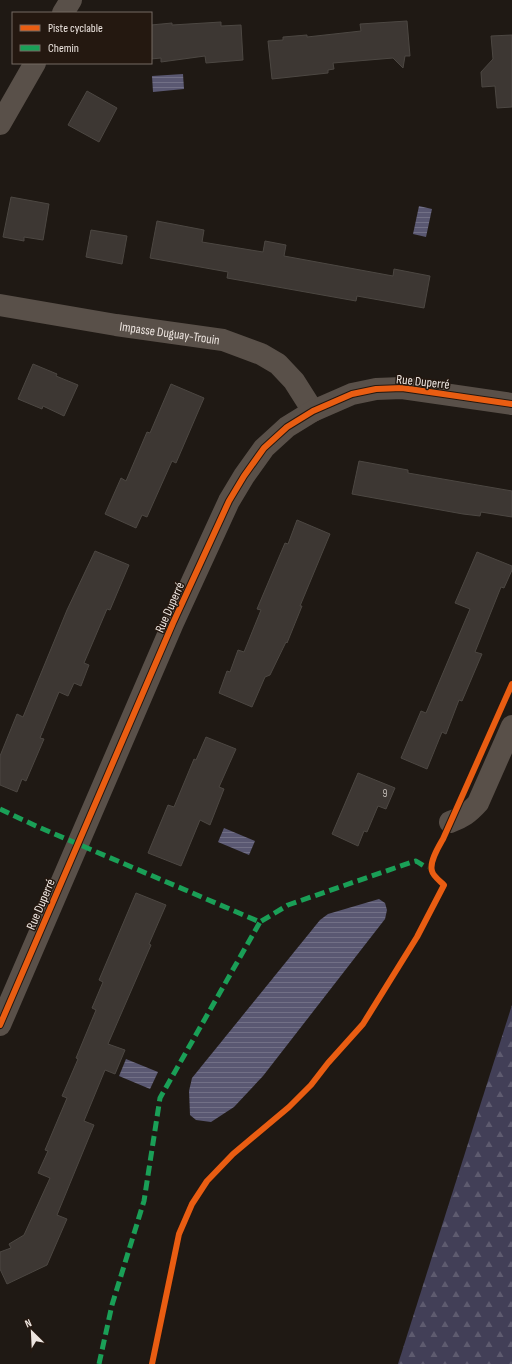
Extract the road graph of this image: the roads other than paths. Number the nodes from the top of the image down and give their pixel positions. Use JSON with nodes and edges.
{"nodes":[{"id":1,"x":71,"y":0,"type":"edge"},
{"id":2,"x":65,"y":12,"type":"edge"},
{"id":3,"x":34,"y":64,"type":"edge"},
{"id":4,"x":0,"y":124,"type":"edge"},
{"id":5,"x":0,"y":305,"type":"edge"},
{"id":6,"x":512,"y":404,"type":"edge"},
{"id":7,"x":313,"y":411,"type":"junction"},
{"id":8,"x":512,"y":726,"type":"edge"},
{"id":9,"x":450,"y":822,"type":"dead end"},
{"id":10,"x":0,"y":1025,"type":"edge"}],
"edges":[{"from":1,"to":2,"type":"street"},
{"from":3,"to":4,"type":"street"},
{"from":5,"to":7,"type":"street","name":"Impasse Duguay-Trouin"},
{"from":6,"to":7,"type":"street","name":"Rue Duperré"},
{"from":7,"to":10,"type":"street","name":"Rue Duperré"},
{"from":8,"to":9,"type":"street"}]}
